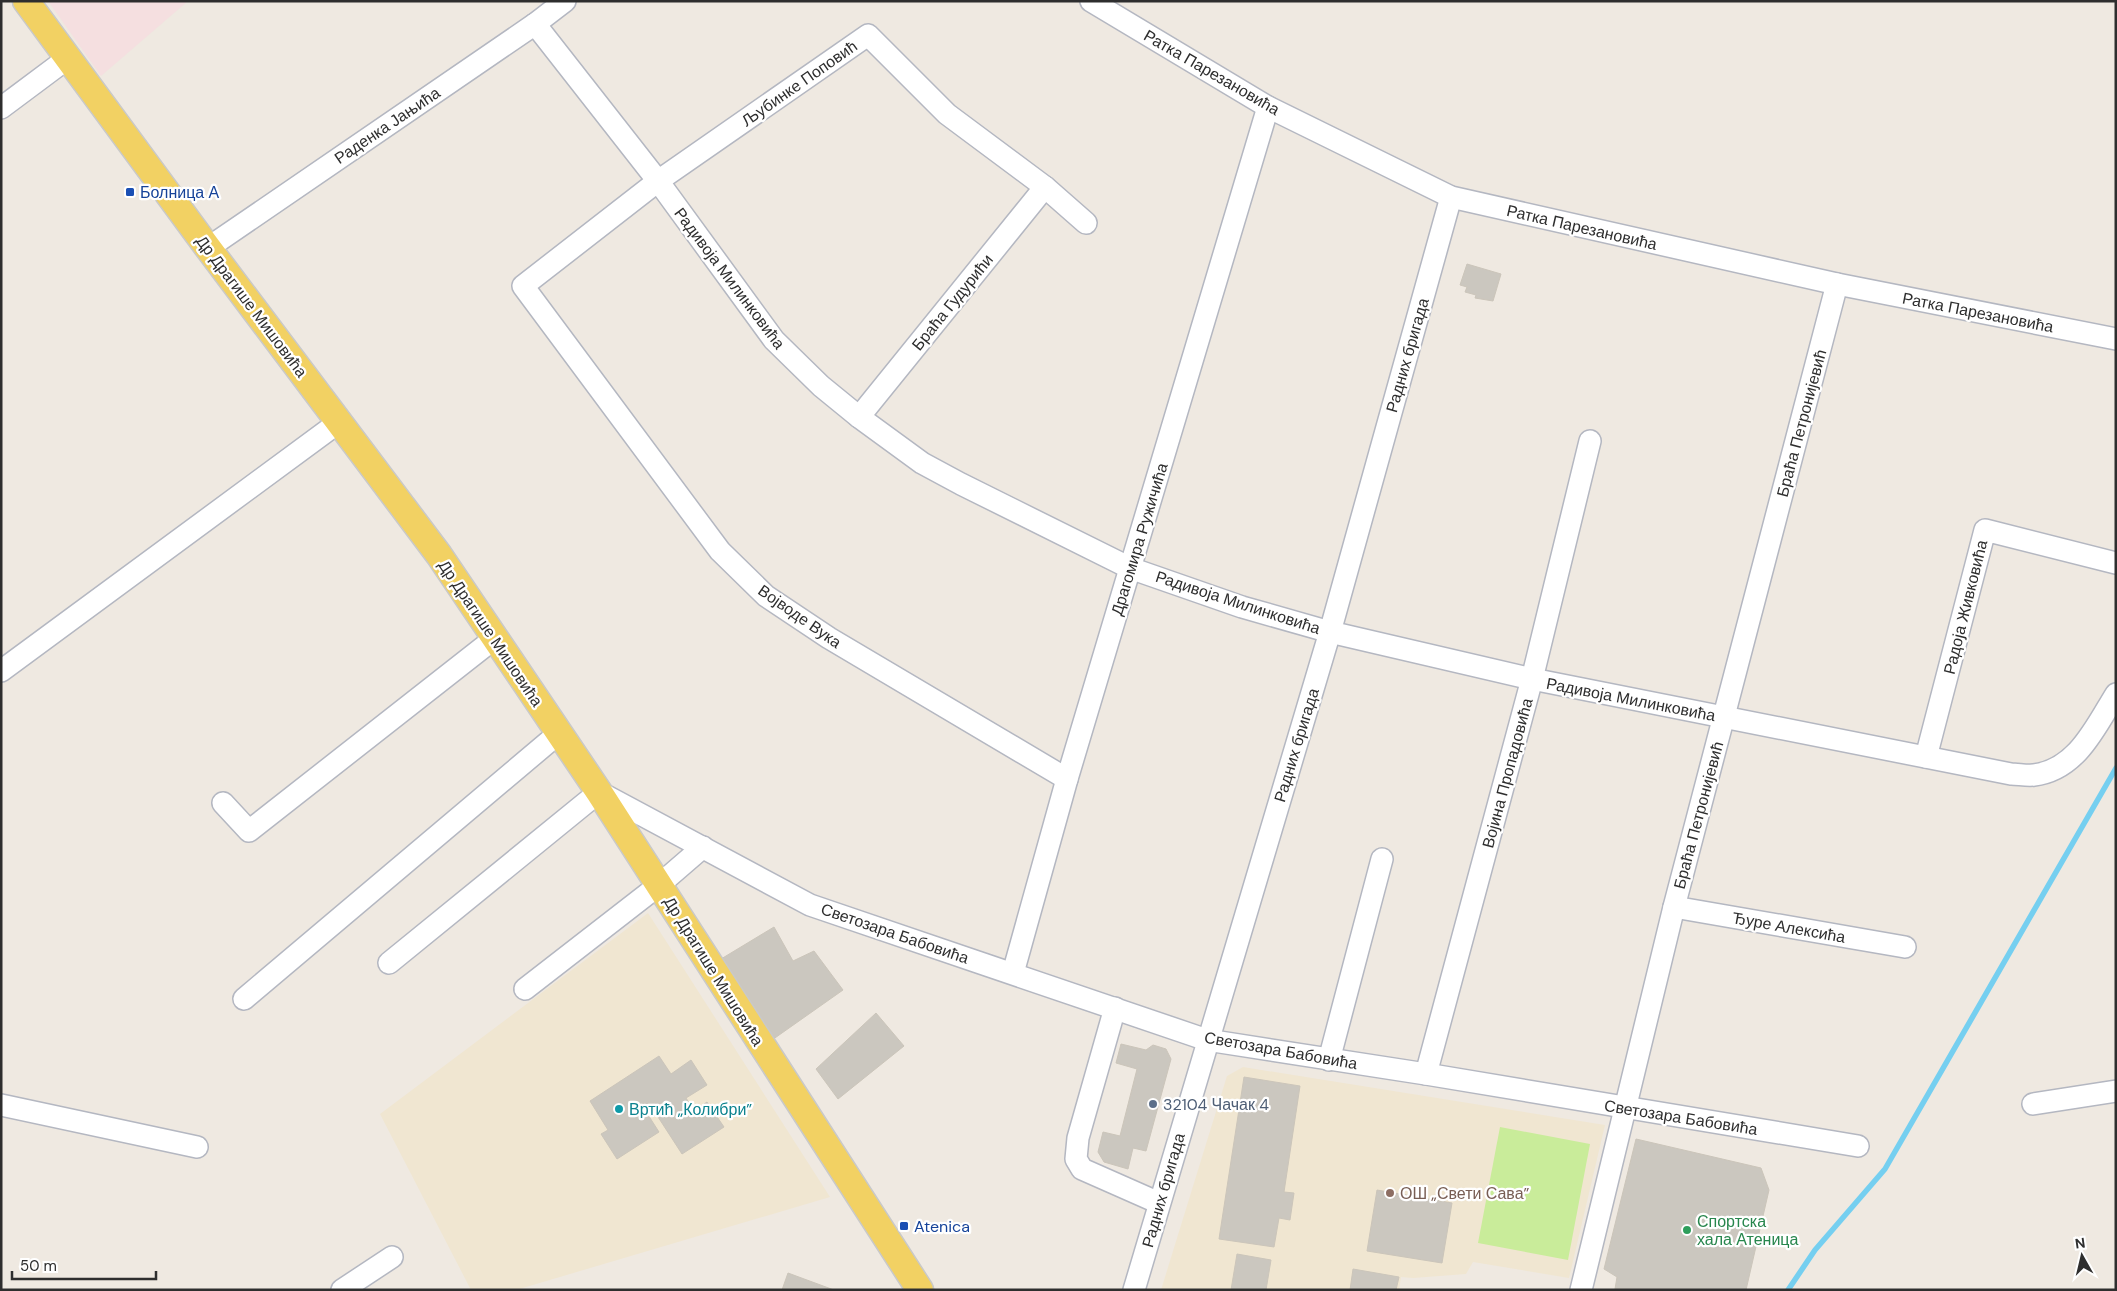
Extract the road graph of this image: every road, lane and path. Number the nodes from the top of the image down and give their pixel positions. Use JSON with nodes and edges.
{"nodes":[{"id":1,"x":26,"y":1,"type":"edge"},
{"id":2,"x":565,"y":1,"type":"edge"},
{"id":3,"x":1091,"y":1,"type":"edge"},
{"id":4,"x":535,"y":24,"type":"junction"},
{"id":5,"x":68,"y":58,"type":"junction"},
{"id":6,"x":1268,"y":107,"type":"junction"},
{"id":7,"x":1,"y":108,"type":"edge"},
{"id":8,"x":658,"y":181,"type":"junction"},
{"id":9,"x":1045,"y":187,"type":"junction"},
{"id":10,"x":1451,"y":197,"type":"junction"},
{"id":11,"x":1086,"y":223,"type":"dead end"},
{"id":12,"x":208,"y":248,"type":"junction"},
{"id":13,"x":1837,"y":284,"type":"junction"},
{"id":14,"x":523,"y":286,"type":"joint"},
{"id":15,"x":2116,"y":339,"type":"edge"},
{"id":16,"x":859,"y":416,"type":"junction"},
{"id":17,"x":339,"y":422,"type":"junction"},
{"id":18,"x":1590,"y":441,"type":"dead end"},
{"id":19,"x":2116,"y":563,"type":"edge"},
{"id":20,"x":1130,"y":568,"type":"junction"},
{"id":21,"x":1330,"y":632,"type":"junction"},
{"id":22,"x":495,"y":638,"type":"junction"},
{"id":23,"x":1,"y":671,"type":"edge"},
{"id":24,"x":1532,"y":679,"type":"junction"},
{"id":25,"x":2116,"y":694,"type":"edge"},
{"id":26,"x":1724,"y":717,"type":"junction"},
{"id":27,"x":559,"y":733,"type":"junction"},
{"id":28,"x":1926,"y":757,"type":"junction"},
{"id":29,"x":1067,"y":779,"type":"junction"},
{"id":30,"x":599,"y":792,"type":"junction"},
{"id":31,"x":223,"y":803,"type":"dead end"},
{"id":32,"x":703,"y":847,"type":"junction"},
{"id":33,"x":1382,"y":859,"type":"dead end"},
{"id":34,"x":660,"y":885,"type":"junction"},
{"id":35,"x":1674,"y":907,"type":"junction"},
{"id":36,"x":1905,"y":947,"type":"dead end"},
{"id":37,"x":389,"y":964,"type":"dead end"},
{"id":38,"x":1013,"y":973,"type":"junction"},
{"id":39,"x":525,"y":989,"type":"dead end"},
{"id":40,"x":244,"y":999,"type":"dead end"},
{"id":41,"x":1115,"y":1008,"type":"junction"},
{"id":42,"x":1207,"y":1040,"type":"junction"},
{"id":43,"x":1329,"y":1060,"type":"junction"},
{"id":44,"x":1426,"y":1074,"type":"junction"},
{"id":45,"x":2116,"y":1091,"type":"edge"},
{"id":46,"x":2033,"y":1104,"type":"dead end"},
{"id":47,"x":1,"y":1105,"type":"edge"},
{"id":48,"x":1625,"y":1108,"type":"junction"},
{"id":49,"x":1858,"y":1146,"type":"dead end"},
{"id":50,"x":197,"y":1147,"type":"dead end"},
{"id":51,"x":1159,"y":1203,"type":"junction"},
{"id":52,"x":392,"y":1257,"type":"dead end"},
{"id":53,"x":342,"y":1290,"type":"edge"},
{"id":54,"x":920,"y":1290,"type":"edge"},
{"id":55,"x":1134,"y":1290,"type":"edge"},
{"id":56,"x":1581,"y":1290,"type":"edge"}],
"edges":[{"from":1,"to":5,"type":"main road","name":"Др Драгише Мишовића"},
{"from":2,"to":4,"type":"street","name":"Раденка Јањића"},
{"from":3,"to":6,"type":"street","name":"Ратка Парезановића"},
{"from":4,"to":8,"type":"street","name":"Радивоја Милинковића"},
{"from":4,"to":12,"type":"street","name":"Раденка Јањића"},
{"from":5,"to":7,"type":"street"},
{"from":5,"to":12,"type":"main road","name":"Др Драгише Мишовића"},
{"from":6,"to":10,"type":"street","name":"Ратка Парезановића"},
{"from":6,"to":20,"type":"street","name":"Драгомира Ружичића"},
{"from":8,"to":9,"type":"street","name":"Љубинке Поповић"},
{"from":8,"to":14,"type":"street","name":"Љубинке Поповић"},
{"from":8,"to":16,"type":"street","name":"Радивоја Милинковића"},
{"from":9,"to":11,"type":"street","name":"Љубинке Поповић"},
{"from":9,"to":16,"type":"street","name":"Браћа Гудурићи"},
{"from":10,"to":13,"type":"street","name":"Ратка Парезановића"},
{"from":10,"to":21,"type":"street","name":"Радних бригада"},
{"from":12,"to":17,"type":"main road","name":"Др Драгише Мишовића"},
{"from":13,"to":15,"type":"street","name":"Ратка Парезановића"},
{"from":13,"to":26,"type":"street","name":"Браћа Петронијевић"},
{"from":14,"to":29,"type":"street","name":"Војводе Вука"},
{"from":16,"to":20,"type":"street","name":"Радивоја Милинковића"},
{"from":17,"to":22,"type":"main road","name":"Др Драгише Мишовића"},
{"from":17,"to":23,"type":"street"},
{"from":18,"to":24,"type":"street","name":"Војина Пропадовића"},
{"from":19,"to":28,"type":"street","name":"Радоја Живковића"},
{"from":20,"to":21,"type":"street","name":"Радивоја Милинковића"},
{"from":20,"to":29,"type":"street","name":"Драгомира Ружичића"},
{"from":21,"to":24,"type":"street","name":"Радивоја Милинковића"},
{"from":21,"to":42,"type":"street","name":"Радних бригада"},
{"from":22,"to":27,"type":"main road","name":"Др Драгише Мишовића"},
{"from":22,"to":31,"type":"street"},
{"from":24,"to":26,"type":"street","name":"Радивоја Милинковића"},
{"from":24,"to":44,"type":"street","name":"Војина Пропадовића"},
{"from":25,"to":28,"type":"street","name":"Радивоја Милинковића"},
{"from":26,"to":28,"type":"street","name":"Радивоја Милинковића"},
{"from":26,"to":35,"type":"street","name":"Браћа Петронијевић"},
{"from":27,"to":30,"type":"main road","name":"Др Драгише Мишовића"},
{"from":27,"to":40,"type":"street"},
{"from":29,"to":38,"type":"street","name":"Драгомира Ружичића"},
{"from":30,"to":32,"type":"street","name":"Светозара Бабовића"},
{"from":30,"to":34,"type":"main road","name":"Др Драгише Мишовића"},
{"from":30,"to":37,"type":"street"},
{"from":32,"to":34,"type":"street"},
{"from":32,"to":38,"type":"street","name":"Светозара Бабовића"},
{"from":33,"to":43,"type":"street"},
{"from":34,"to":39,"type":"street"},
{"from":34,"to":54,"type":"main road","name":"Др Драгише Мишовића"},
{"from":35,"to":36,"type":"street","name":"Ђуре Алексића"},
{"from":35,"to":48,"type":"street","name":"Браћа Петронијевић"},
{"from":38,"to":41,"type":"street","name":"Светозара Бабовића"},
{"from":41,"to":42,"type":"street","name":"Светозара Бабовића"},
{"from":41,"to":51,"type":"street"},
{"from":42,"to":43,"type":"street","name":"Светозара Бабовића"},
{"from":42,"to":51,"type":"street","name":"Радних бригада"},
{"from":43,"to":44,"type":"street","name":"Светозара Бабовића"},
{"from":44,"to":48,"type":"street","name":"Светозара Бабовића"},
{"from":45,"to":46,"type":"street"},
{"from":47,"to":50,"type":"street"},
{"from":48,"to":49,"type":"street","name":"Светозара Бабовића"},
{"from":48,"to":56,"type":"street","name":"Браћа Петронијевић"},
{"from":51,"to":55,"type":"street","name":"Радних бригада"},
{"from":52,"to":53,"type":"street"}]}
